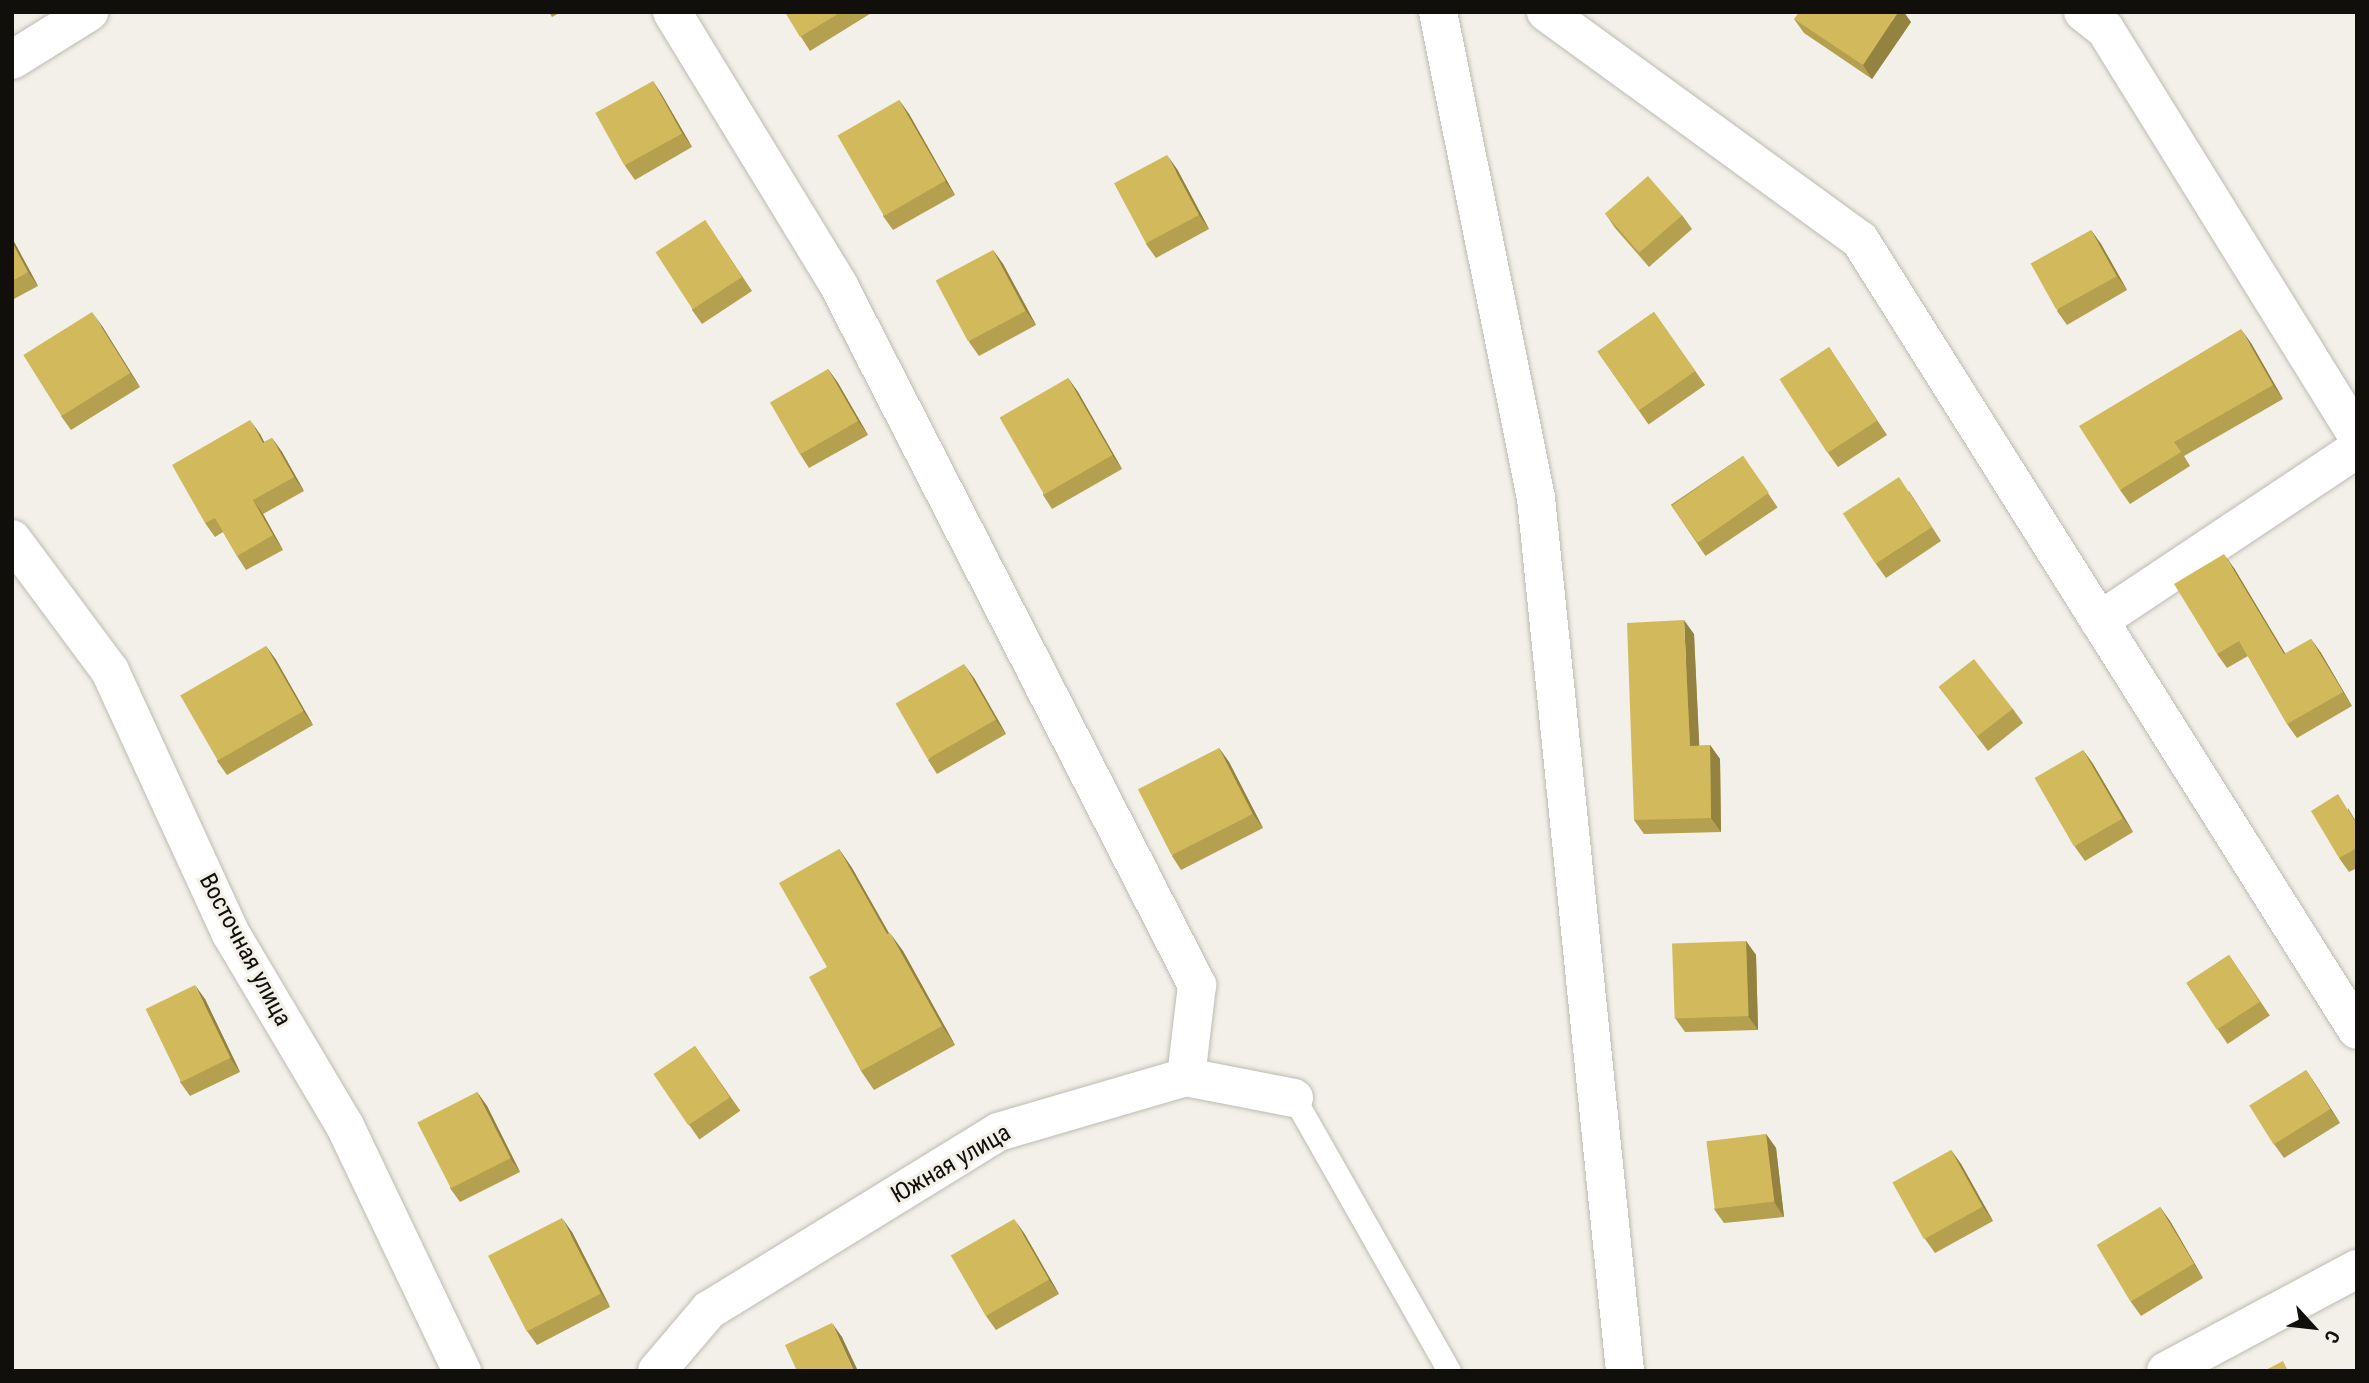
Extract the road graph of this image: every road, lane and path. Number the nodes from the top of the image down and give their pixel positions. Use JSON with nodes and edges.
{"nodes":[{"id":1,"x":89,"y":12,"type":"edge"},
{"id":2,"x":672,"y":12,"type":"edge"},
{"id":3,"x":1438,"y":12,"type":"edge"},
{"id":4,"x":1546,"y":12,"type":"edge"},
{"id":5,"x":2083,"y":12,"type":"edge"},
{"id":6,"x":12,"y":60,"type":"edge"},
{"id":7,"x":2357,"y":435,"type":"edge"},
{"id":8,"x":2357,"y":449,"type":"edge"},
{"id":9,"x":12,"y":539,"type":"edge"},
{"id":10,"x":2099,"y":621,"type":"junction"},
{"id":11,"x":2357,"y":1030,"type":"edge"},
{"id":12,"x":1186,"y":1077,"type":"junction"},
{"id":13,"x":1294,"y":1098,"type":"joint"},
{"id":14,"x":2357,"y":1269,"type":"edge"},
{"id":15,"x":462,"y":1371,"type":"edge"},
{"id":16,"x":657,"y":1371,"type":"edge"},
{"id":17,"x":1448,"y":1371,"type":"edge"},
{"id":18,"x":1625,"y":1371,"type":"edge"},
{"id":19,"x":2166,"y":1371,"type":"edge"}],
"edges":[{"from":1,"to":6,"type":"street"},
{"from":2,"to":12,"type":"street"},
{"from":3,"to":18,"type":"street"},
{"from":4,"to":10,"type":"street"},
{"from":5,"to":7,"type":"street"},
{"from":8,"to":10,"type":"street"},
{"from":9,"to":15,"type":"street","name":"Восточная улица"},
{"from":10,"to":11,"type":"street"},
{"from":12,"to":13,"type":"street","name":"Южная улица"},
{"from":12,"to":16,"type":"street","name":"Южная улица"},
{"from":13,"to":17,"type":"lane"},
{"from":14,"to":19,"type":"street"}]}
